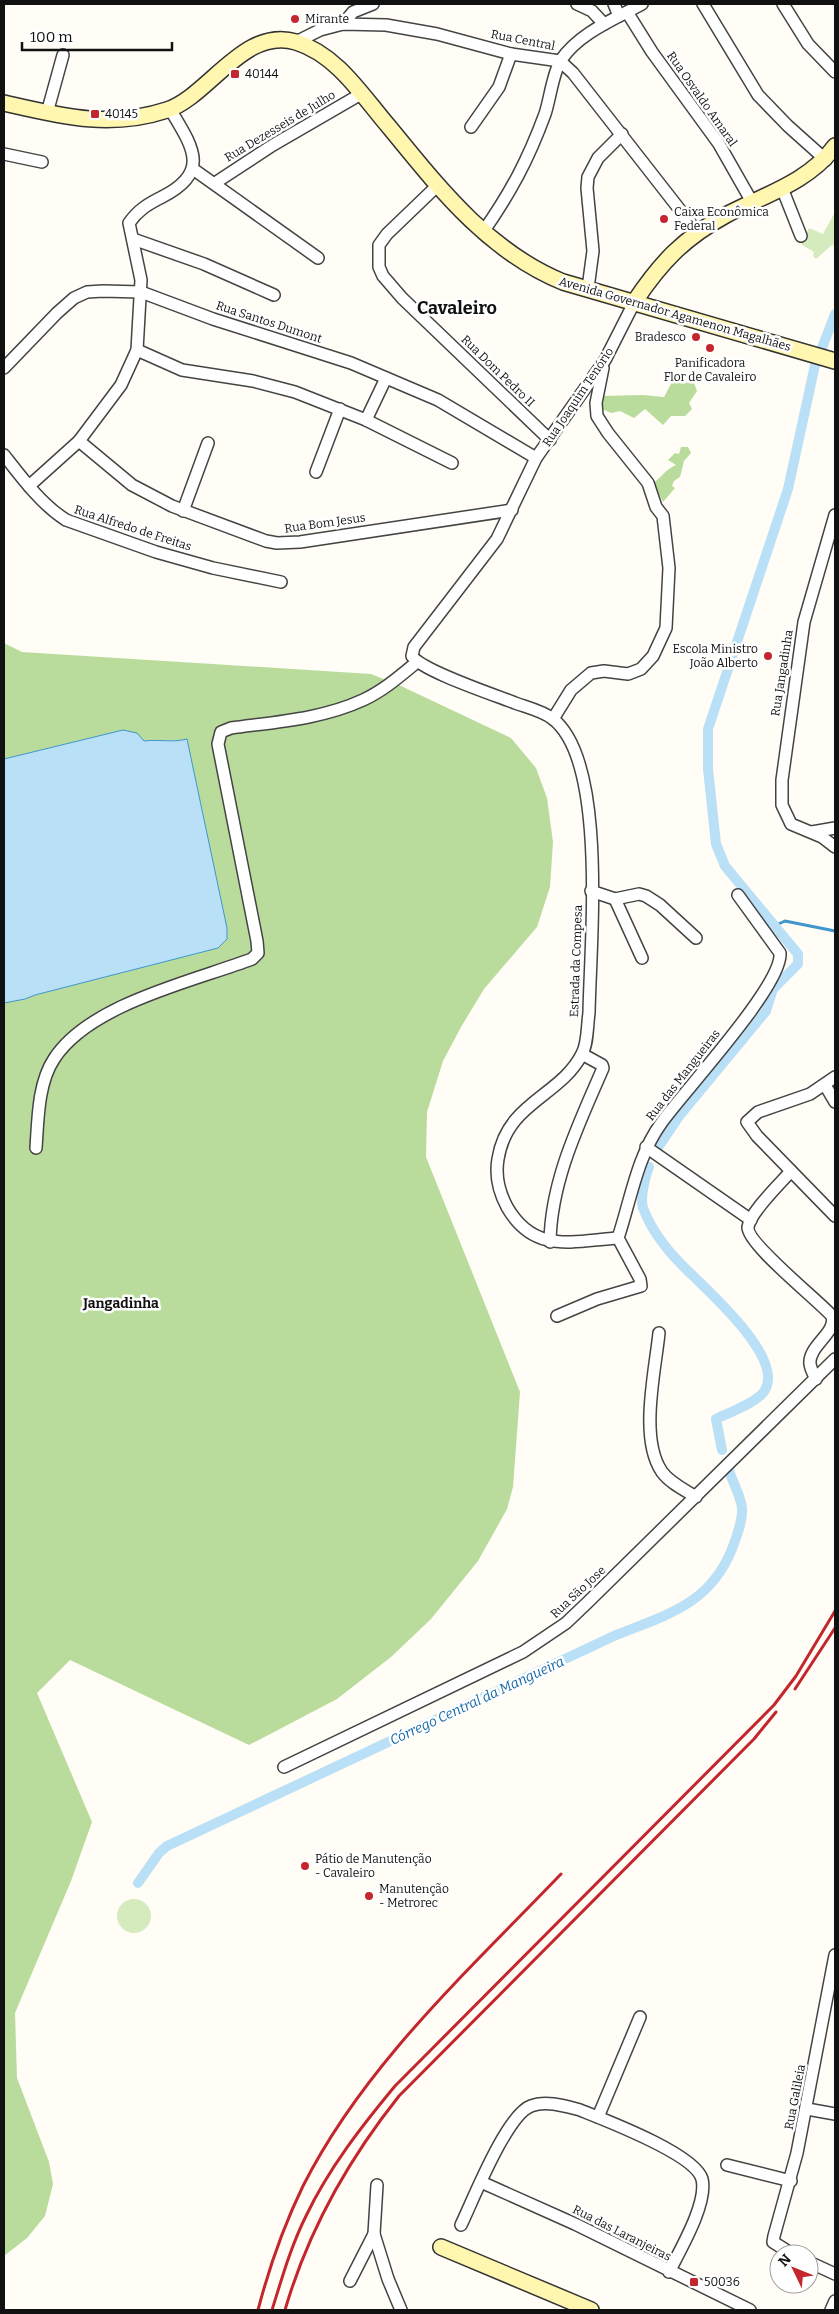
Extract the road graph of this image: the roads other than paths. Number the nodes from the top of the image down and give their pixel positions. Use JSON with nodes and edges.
{"nodes":[{"id":1,"x":373,"y":4,"type":"edge"},
{"id":2,"x":577,"y":4,"type":"edge"},
{"id":3,"x":614,"y":4,"type":"edge"},
{"id":4,"x":642,"y":4,"type":"edge"},
{"id":5,"x":703,"y":4,"type":"edge"},
{"id":6,"x":783,"y":4,"type":"edge"},
{"id":7,"x":623,"y":14,"type":"junction"},
{"id":8,"x":343,"y":24,"type":"junction"},
{"id":9,"x":604,"y":24,"type":"junction"},
{"id":10,"x":296,"y":42,"type":"junction"},
{"id":11,"x":511,"y":54,"type":"junction"},
{"id":12,"x":63,"y":55,"type":"dead end"},
{"id":13,"x":560,"y":61,"type":"junction"},
{"id":14,"x":835,"y":72,"type":"edge"},
{"id":15,"x":361,"y":94,"type":"junction"},
{"id":16,"x":4,"y":103,"type":"edge"},
{"id":17,"x":170,"y":109,"type":"junction"},
{"id":18,"x":47,"y":113,"type":"junction"},
{"id":19,"x":471,"y":126,"type":"dead end"},
{"id":20,"x":622,"y":134,"type":"junction"},
{"id":21,"x":835,"y":146,"type":"edge"},
{"id":22,"x":4,"y":154,"type":"edge"},
{"id":23,"x":826,"y":160,"type":"junction"},
{"id":24,"x":42,"y":162,"type":"dead end"},
{"id":25,"x":193,"y":169,"type":"junction"},
{"id":26,"x":215,"y":183,"type":"junction"},
{"id":27,"x":438,"y":184,"type":"junction"},
{"id":28,"x":782,"y":188,"type":"junction"},
{"id":29,"x":752,"y":202,"type":"junction"},
{"id":30,"x":483,"y":232,"type":"junction"},
{"id":31,"x":698,"y":233,"type":"junction"},
{"id":32,"x":801,"y":236,"type":"dead end"},
{"id":33,"x":133,"y":238,"type":"junction"},
{"id":34,"x":318,"y":258,"type":"dead end"},
{"id":35,"x":588,"y":288,"type":"junction"},
{"id":36,"x":141,"y":292,"type":"junction"},
{"id":37,"x":274,"y":295,"type":"dead end"},
{"id":38,"x":635,"y":302,"type":"junction"},
{"id":39,"x":137,"y":350,"type":"junction"},
{"id":40,"x":605,"y":360,"type":"junction"},
{"id":41,"x":835,"y":361,"type":"edge"},
{"id":42,"x":6,"y":362,"type":"edge"},
{"id":43,"x":386,"y":378,"type":"junction"},
{"id":44,"x":340,"y":409,"type":"junction"},
{"id":45,"x":366,"y":420,"type":"junction"},
{"id":46,"x":550,"y":440,"type":"junction"},
{"id":47,"x":79,"y":441,"type":"junction"},
{"id":48,"x":208,"y":443,"type":"dead end"},
{"id":49,"x":4,"y":455,"type":"edge"},
{"id":50,"x":536,"y":458,"type":"junction"},
{"id":51,"x":452,"y":463,"type":"dead end"},
{"id":52,"x":316,"y":472,"type":"dead end"},
{"id":53,"x":29,"y":486,"type":"junction"},
{"id":54,"x":512,"y":510,"type":"junction"},
{"id":55,"x":183,"y":511,"type":"junction"},
{"id":56,"x":835,"y":515,"type":"edge"},
{"id":57,"x":281,"y":582,"type":"dead end"},
{"id":58,"x":415,"y":659,"type":"junction"},
{"id":59,"x":553,"y":719,"type":"junction"},
{"id":60,"x":835,"y":828,"type":"edge"},
{"id":61,"x":806,"y":831,"type":"junction"},
{"id":62,"x":835,"y":848,"type":"edge"},
{"id":63,"x":591,"y":891,"type":"junction"},
{"id":64,"x":738,"y":895,"type":"dead end"},
{"id":65,"x":615,"y":899,"type":"junction"},
{"id":66,"x":696,"y":938,"type":"dead end"},
{"id":67,"x":642,"y":958,"type":"dead end"},
{"id":68,"x":582,"y":1054,"type":"junction"},
{"id":69,"x":835,"y":1077,"type":"edge"},
{"id":70,"x":825,"y":1085,"type":"junction"},
{"id":71,"x":835,"y":1102,"type":"edge"},
{"id":72,"x":646,"y":1147,"type":"junction"},
{"id":73,"x":36,"y":1148,"type":"dead end"},
{"id":74,"x":791,"y":1172,"type":"junction"},
{"id":75,"x":835,"y":1216,"type":"edge"},
{"id":76,"x":751,"y":1220,"type":"junction"},
{"id":77,"x":618,"y":1238,"type":"junction"},
{"id":78,"x":550,"y":1242,"type":"junction"},
{"id":79,"x":557,"y":1316,"type":"dead end"},
{"id":80,"x":659,"y":1333,"type":"dead end"},
{"id":81,"x":835,"y":1359,"type":"edge"},
{"id":82,"x":816,"y":1379,"type":"junction"},
{"id":83,"x":696,"y":1497,"type":"junction"},
{"id":84,"x":284,"y":1767,"type":"dead end"},
{"id":85,"x":835,"y":1955,"type":"edge"},
{"id":86,"x":640,"y":2018,"type":"dead end"},
{"id":87,"x":807,"y":2109,"type":"junction"},
{"id":88,"x":835,"y":2114,"type":"edge"},
{"id":89,"x":598,"y":2117,"type":"junction"},
{"id":90,"x":727,"y":2165,"type":"dead end"},
{"id":91,"x":791,"y":2181,"type":"junction"},
{"id":92,"x":481,"y":2182,"type":"junction"},
{"id":93,"x":376,"y":2185,"type":"dead end"},
{"id":94,"x":462,"y":2225,"type":"dead end"},
{"id":95,"x":374,"y":2234,"type":"junction"},
{"id":96,"x":776,"y":2244,"type":"edge"},
{"id":97,"x":441,"y":2248,"type":"dead end"},
{"id":98,"x":819,"y":2267,"type":"edge"},
{"id":99,"x":669,"y":2272,"type":"junction"},
{"id":100,"x":835,"y":2274,"type":"edge"},
{"id":101,"x":350,"y":2281,"type":"dead end"},
{"id":102,"x":835,"y":2301,"type":"edge"},
{"id":103,"x":401,"y":2310,"type":"edge"},
{"id":104,"x":591,"y":2310,"type":"edge"},
{"id":105,"x":750,"y":2310,"type":"edge"},
{"id":106,"x":831,"y":2310,"type":"edge"}],
"edges":[{"from":1,"to":8,"type":"street"},
{"from":2,"to":9,"type":"street"},
{"from":3,"to":7,"type":"street","name":"Rua Osvaldo Amaral"},
{"from":4,"to":7,"type":"street"},
{"from":5,"to":23,"type":"street"},
{"from":6,"to":14,"type":"street"},
{"from":7,"to":9,"type":"street"},
{"from":7,"to":29,"type":"street","name":"Rua Osvaldo Amaral"},
{"from":8,"to":10,"type":"street","name":"Rua Central"},
{"from":8,"to":11,"type":"street","name":"Rua Central"},
{"from":9,"to":13,"type":"street"},
{"from":10,"to":15,"type":"main road","name":"Avenida Governador Agamenon Magalhães"},
{"from":10,"to":17,"type":"main road","name":"Avenida Governador Agamenon Magalhães"},
{"from":11,"to":13,"type":"street","name":"Rua Central"},
{"from":11,"to":19,"type":"street"},
{"from":12,"to":18,"type":"street"},
{"from":13,"to":20,"type":"street","name":"Rua Central"},
{"from":13,"to":30,"type":"street"},
{"from":15,"to":26,"type":"street","name":"Rua Dezesseis de Julho"},
{"from":15,"to":27,"type":"main road","name":"Avenida Governador Agamenon Magalhães"},
{"from":16,"to":18,"type":"main road","name":"Avenida Governador Agamenon Magalhães"},
{"from":17,"to":18,"type":"main road","name":"Avenida Governador Agamenon Magalhães"},
{"from":17,"to":25,"type":"street"},
{"from":20,"to":31,"type":"street","name":"Rua Central"},
{"from":20,"to":35,"type":"street"},
{"from":21,"to":23,"type":"main road","name":"Rua Joaquim Tenório"},
{"from":22,"to":24,"type":"street"},
{"from":23,"to":28,"type":"main road","name":"Rua Joaquim Tenório"},
{"from":25,"to":26,"type":"street"},
{"from":25,"to":33,"type":"street"},
{"from":26,"to":34,"type":"street"},
{"from":27,"to":30,"type":"main road","name":"Avenida Governador Agamenon Magalhães"},
{"from":27,"to":46,"type":"street","name":"Rua Dom Pedro II"},
{"from":28,"to":29,"type":"main road","name":"Rua Joaquim Tenório"},
{"from":28,"to":32,"type":"street"},
{"from":29,"to":31,"type":"main road","name":"Rua Joaquim Tenório"},
{"from":30,"to":35,"type":"main road","name":"Avenida Governador Agamenon Magalhães"},
{"from":31,"to":38,"type":"main road","name":"Rua Joaquim Tenório"},
{"from":33,"to":36,"type":"street"},
{"from":33,"to":37,"type":"street"},
{"from":35,"to":38,"type":"main road","name":"Avenida Governador Agamenon Magalhães"},
{"from":36,"to":39,"type":"street"},
{"from":36,"to":42,"type":"street","name":"Rua Santos Dumont"},
{"from":36,"to":43,"type":"street","name":"Rua Santos Dumont"},
{"from":38,"to":40,"type":"street","name":"Rua Joaquim Tenório"},
{"from":38,"to":41,"type":"main road","name":"Avenida Governador Agamenon Magalhães"},
{"from":39,"to":44,"type":"street"},
{"from":39,"to":47,"type":"street"},
{"from":40,"to":46,"type":"street","name":"Rua Joaquim Tenório"},
{"from":40,"to":59,"type":"street"},
{"from":43,"to":45,"type":"street"},
{"from":43,"to":50,"type":"street","name":"Rua Santos Dumont"},
{"from":44,"to":45,"type":"street"},
{"from":44,"to":52,"type":"street"},
{"from":45,"to":51,"type":"street"},
{"from":46,"to":50,"type":"street","name":"Rua Joaquim Tenório"},
{"from":47,"to":53,"type":"street"},
{"from":47,"to":55,"type":"street","name":"Rua Bom Jesus"},
{"from":48,"to":55,"type":"street"},
{"from":49,"to":53,"type":"street","name":"Rua Alfredo de Freitas"},
{"from":50,"to":54,"type":"street","name":"Rua Joaquim Tenório"},
{"from":53,"to":57,"type":"street","name":"Rua Alfredo de Freitas"},
{"from":54,"to":55,"type":"street","name":"Rua Bom Jesus"},
{"from":54,"to":58,"type":"street","name":"Rua Joaquim Tenório"},
{"from":56,"to":61,"type":"street","name":"Rua Jangadinha"},
{"from":58,"to":59,"type":"street","name":"Estrada da Compesa"},
{"from":58,"to":73,"type":"street"},
{"from":59,"to":63,"type":"street","name":"Estrada da Compesa"},
{"from":60,"to":61,"type":"street"},
{"from":61,"to":62,"type":"street","name":"Rua Jangadinha"},
{"from":63,"to":65,"type":"street"},
{"from":63,"to":68,"type":"street","name":"Estrada da Compesa"},
{"from":64,"to":72,"type":"street","name":"Rua das Mangueiras"},
{"from":65,"to":66,"type":"street"},
{"from":65,"to":67,"type":"street"},
{"from":68,"to":78,"type":"street"},
{"from":68,"to":78,"type":"street"},
{"from":69,"to":70,"type":"street"},
{"from":70,"to":71,"type":"street"},
{"from":70,"to":74,"type":"street"},
{"from":72,"to":76,"type":"street"},
{"from":72,"to":77,"type":"street","name":"Rua das Mangueiras"},
{"from":74,"to":75,"type":"street"},
{"from":74,"to":76,"type":"street"},
{"from":76,"to":82,"type":"street"},
{"from":77,"to":78,"type":"street"},
{"from":77,"to":79,"type":"street"},
{"from":80,"to":83,"type":"street"},
{"from":81,"to":82,"type":"street","name":"Rua São Jose"},
{"from":82,"to":83,"type":"street","name":"Rua São Jose"},
{"from":83,"to":84,"type":"street","name":"Rua São Jose"},
{"from":85,"to":87,"type":"street","name":"Rua Galileia"},
{"from":86,"to":89,"type":"street"},
{"from":87,"to":88,"type":"street"},
{"from":87,"to":91,"type":"street","name":"Rua Galileia"},
{"from":89,"to":92,"type":"street"},
{"from":89,"to":99,"type":"street"},
{"from":90,"to":91,"type":"street"},
{"from":91,"to":96,"type":"street","name":"Rua Galileia"},
{"from":92,"to":94,"type":"street"},
{"from":92,"to":99,"type":"street","name":"Rua das Laranjeiras"},
{"from":93,"to":95,"type":"street"},
{"from":95,"to":101,"type":"street"},
{"from":95,"to":103,"type":"street"},
{"from":97,"to":104,"type":"main road"},
{"from":98,"to":100,"type":"street"},
{"from":99,"to":105,"type":"street","name":"Rua das Laranjeiras"},
{"from":102,"to":106,"type":"street"}]}
